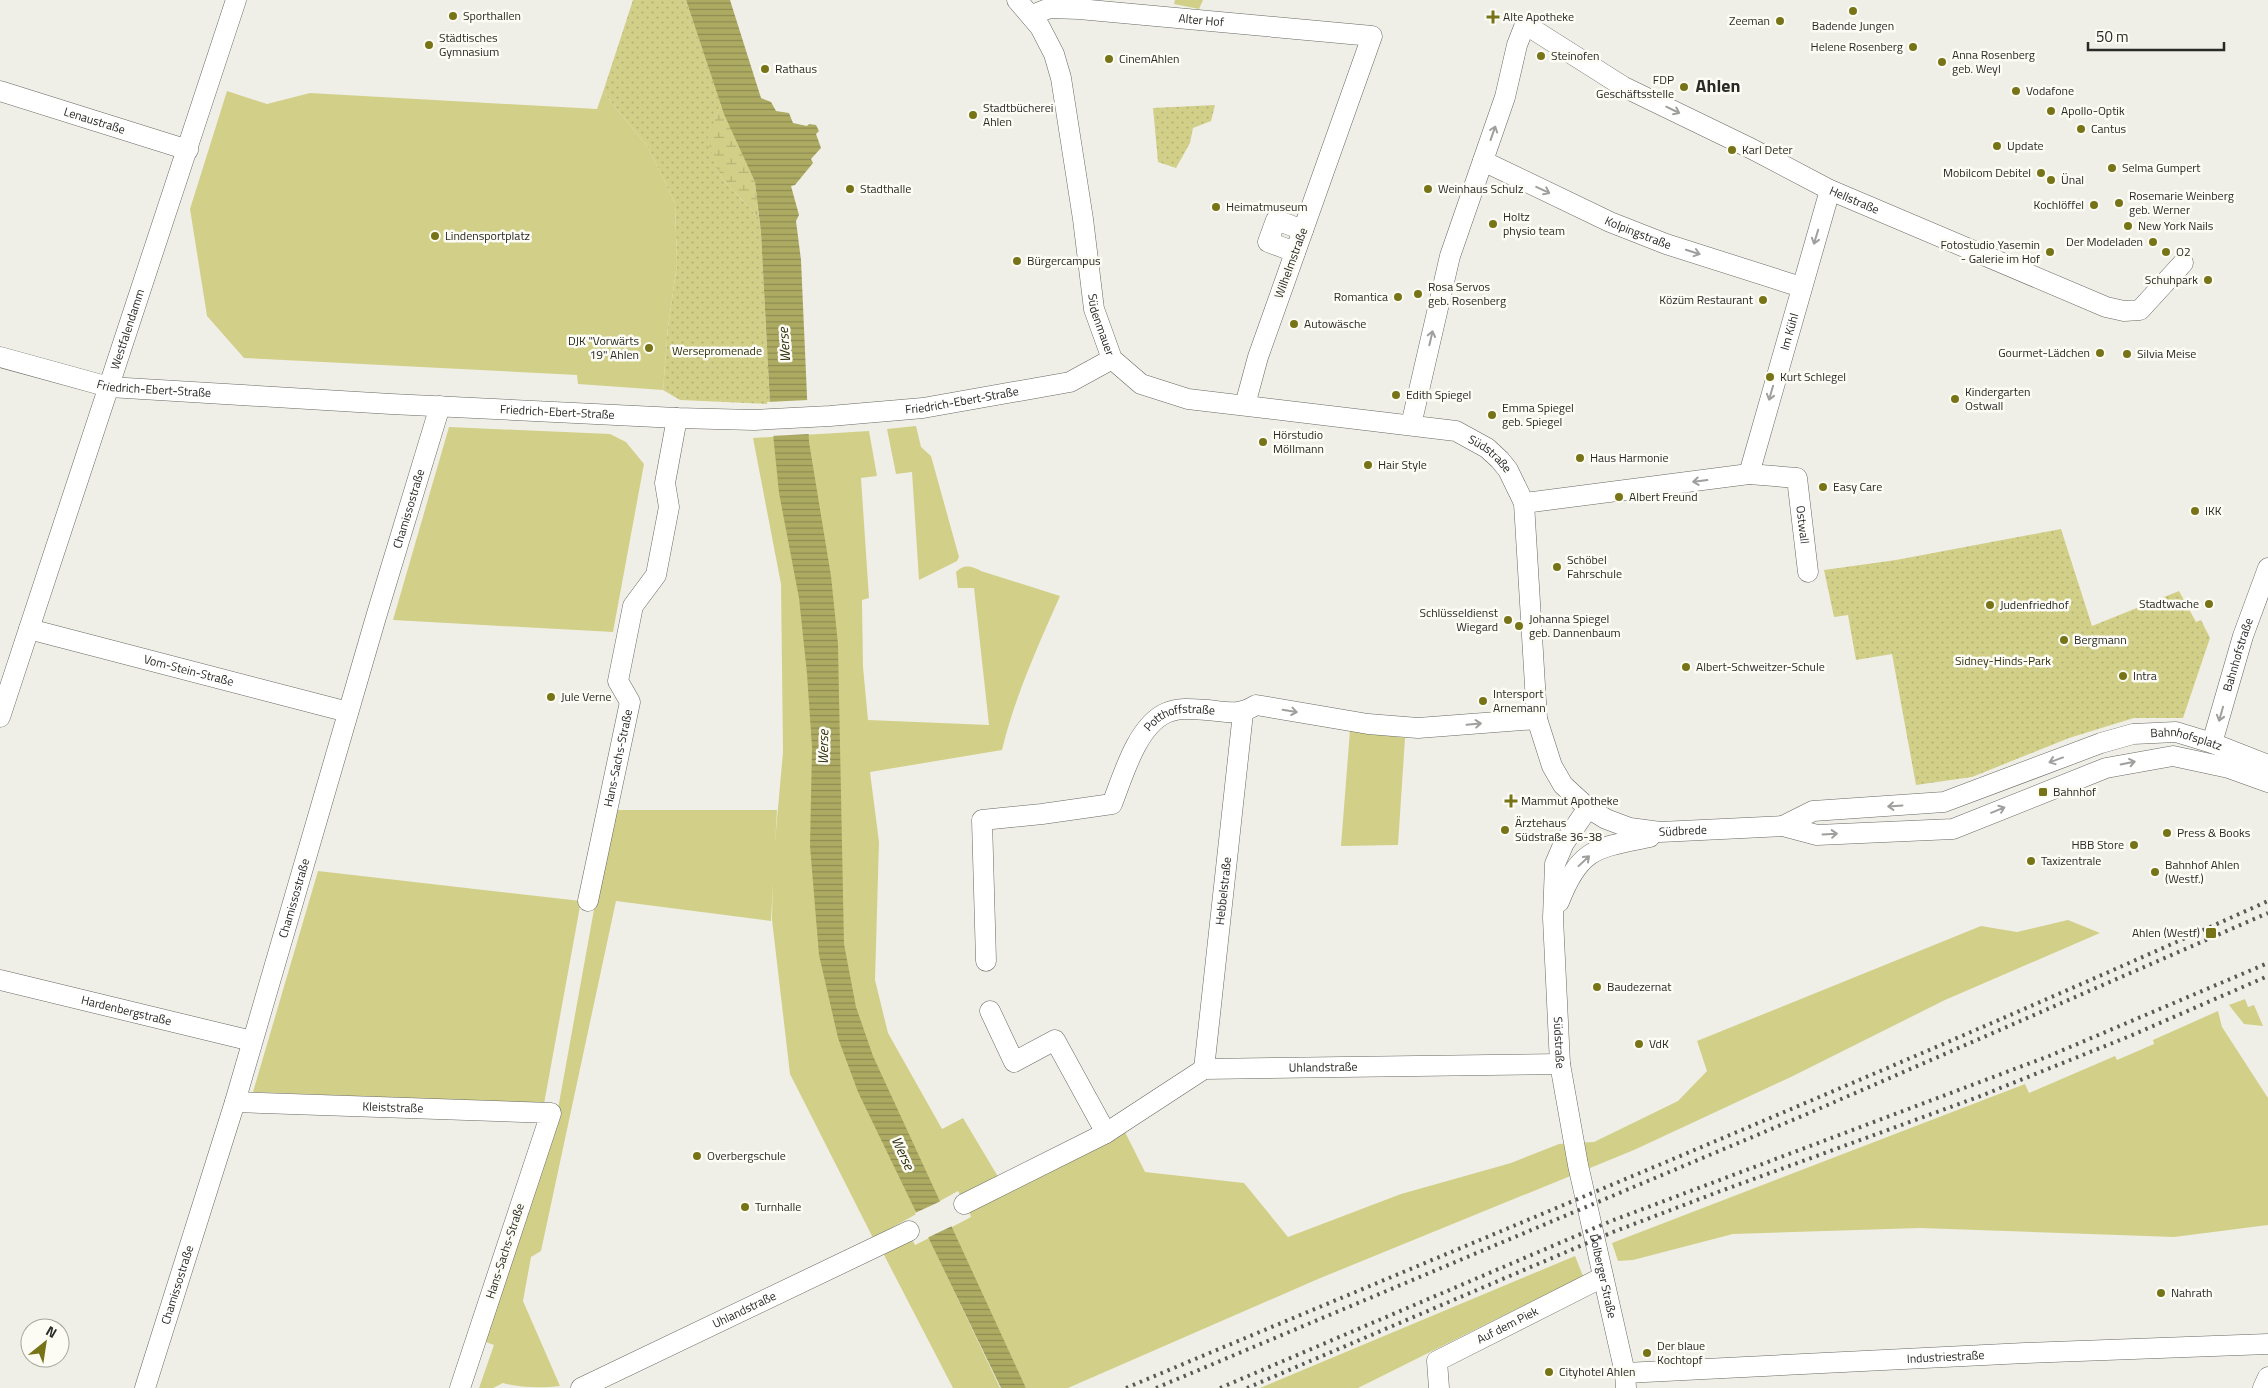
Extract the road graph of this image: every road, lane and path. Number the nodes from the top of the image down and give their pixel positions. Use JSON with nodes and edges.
{"nodes":[{"id":1,"x":236,"y":0,"type":"edge"},
{"id":2,"x":1017,"y":0,"type":"edge"},
{"id":3,"x":1032,"y":16,"type":"junction"},
{"id":4,"x":1372,"y":36,"type":"joint"},
{"id":5,"x":0,"y":91,"type":"edge"},
{"id":6,"x":188,"y":150,"type":"junction"},
{"id":7,"x":1483,"y":161,"type":"junction"},
{"id":8,"x":1830,"y":190,"type":"junction"},
{"id":9,"x":1303,"y":230,"type":"junction"},
{"id":10,"x":1295,"y":252,"type":"junction"},
{"id":11,"x":2184,"y":263,"type":"dead end"},
{"id":12,"x":1801,"y":287,"type":"junction"},
{"id":13,"x":0,"y":357,"type":"edge"},
{"id":14,"x":1112,"y":359,"type":"junction"},
{"id":15,"x":109,"y":387,"type":"junction"},
{"id":16,"x":1245,"y":405,"type":"junction"},
{"id":17,"x":440,"y":406,"type":"junction"},
{"id":18,"x":677,"y":418,"type":"junction"},
{"id":19,"x":1411,"y":425,"type":"junction"},
{"id":20,"x":1748,"y":474,"type":"junction"},
{"id":21,"x":1524,"y":503,"type":"junction"},
{"id":22,"x":2268,"y":568,"type":"edge"},
{"id":23,"x":1808,"y":572,"type":"dead end"},
{"id":24,"x":29,"y":629,"type":"junction"},
{"id":25,"x":348,"y":712,"type":"junction"},
{"id":26,"x":1243,"y":713,"type":"junction"},
{"id":27,"x":0,"y":717,"type":"edge"},
{"id":28,"x":1537,"y":719,"type":"junction"},
{"id":29,"x":2212,"y":743,"type":"junction"},
{"id":30,"x":2268,"y":765,"type":"edge"},
{"id":31,"x":2229,"y":768,"type":"junction"},
{"id":32,"x":2268,"y":782,"type":"edge"},
{"id":33,"x":1944,"y":802,"type":"joint"},
{"id":34,"x":1588,"y":808,"type":"junction"},
{"id":35,"x":1783,"y":826,"type":"junction"},
{"id":36,"x":1953,"y":829,"type":"joint"},
{"id":37,"x":1674,"y":832,"type":"junction"},
{"id":38,"x":588,"y":901,"type":"dead end"},
{"id":39,"x":1553,"y":918,"type":"junction"},
{"id":40,"x":986,"y":961,"type":"dead end"},
{"id":41,"x":0,"y":980,"type":"edge"},
{"id":42,"x":990,"y":1011,"type":"dead end"},
{"id":43,"x":252,"y":1041,"type":"junction"},
{"id":44,"x":1560,"y":1064,"type":"junction"},
{"id":45,"x":1204,"y":1069,"type":"junction"},
{"id":46,"x":235,"y":1102,"type":"junction"},
{"id":47,"x":551,"y":1113,"type":"joint"},
{"id":48,"x":1106,"y":1133,"type":"junction"},
{"id":49,"x":1578,"y":1165,"type":"joint"},
{"id":50,"x":964,"y":1204,"type":"dead end"},
{"id":51,"x":909,"y":1231,"type":"dead end"},
{"id":52,"x":1603,"y":1277,"type":"junction"},
{"id":53,"x":2268,"y":1344,"type":"edge"},
{"id":54,"x":2268,"y":1377,"type":"edge"},
{"id":55,"x":1625,"y":1381,"type":"edge"},
{"id":56,"x":145,"y":1388,"type":"edge"},
{"id":57,"x":460,"y":1388,"type":"edge"},
{"id":58,"x":580,"y":1388,"type":"edge"},
{"id":59,"x":1440,"y":1388,"type":"edge"},
{"id":60,"x":2263,"y":1388,"type":"edge"}],
"edges":[{"from":1,"to":6,"type":"street","name":"Westfalendamm"},
{"from":2,"to":3,"type":"street","name":"Südenmauer"},
{"from":3,"to":4,"type":"street","name":"Alter Hof"},
{"from":3,"to":14,"type":"street","name":"Südenmauer"},
{"from":4,"to":9,"type":"street","name":"Wilhelmstraße"},
{"from":5,"to":6,"type":"street","name":"Lenaustraße"},
{"from":6,"to":15,"type":"street","name":"Westfalendamm"},
{"from":7,"to":8,"type":"street","name":"Hellstraße","one_way":true},
{"from":7,"to":12,"type":"street","name":"Kolpingstraße","one_way":true},
{"from":19,"to":7,"type":"street","one_way":true},
{"from":8,"to":11,"type":"street","name":"Hellstraße"},
{"from":8,"to":12,"type":"street","name":"Im Kühl","one_way":true},
{"from":9,"to":10,"type":"street","name":"Wilhelmstraße"},
{"from":9,"to":10,"type":"street"},
{"from":10,"to":16,"type":"street","name":"Wilhelmstraße"},
{"from":12,"to":20,"type":"street","name":"Im Kühl","one_way":true},
{"from":13,"to":15,"type":"street","name":"Friedrich-Ebert-Straße"},
{"from":14,"to":16,"type":"street","name":"Südenmauer"},
{"from":14,"to":18,"type":"street","name":"Friedrich-Ebert-Straße"},
{"from":15,"to":17,"type":"street","name":"Friedrich-Ebert-Straße"},
{"from":15,"to":24,"type":"street","name":"Westfalendamm"},
{"from":16,"to":19,"type":"street","name":"Südenmauer"},
{"from":17,"to":18,"type":"street","name":"Friedrich-Ebert-Straße"},
{"from":17,"to":25,"type":"street","name":"Chamissostraße"},
{"from":18,"to":38,"type":"street","name":"Hans-Sachs-Straße"},
{"from":19,"to":21,"type":"street","name":"Südstraße"},
{"from":20,"to":21,"type":"street","one_way":true},
{"from":20,"to":23,"type":"street","name":"Ostwall"},
{"from":21,"to":28,"type":"street","name":"Südstraße"},
{"from":22,"to":29,"type":"street","name":"Bahnhofstraße","one_way":true},
{"from":24,"to":25,"type":"street","name":"Vom-Stein-Straße"},
{"from":24,"to":27,"type":"street","name":"Westfalendamm"},
{"from":25,"to":43,"type":"street","name":"Chamissostraße"},
{"from":26,"to":28,"type":"street","name":"Potthoffstraße","one_way":true},
{"from":26,"to":40,"type":"street","name":"Potthoffstraße"},
{"from":26,"to":45,"type":"street","name":"Hebbelstraße"},
{"from":28,"to":34,"type":"street","name":"Südstraße"},
{"from":29,"to":30,"type":"street"},
{"from":29,"to":31,"type":"street","name":"Bahnhofsplatz"},
{"from":29,"to":33,"type":"street","name":"Bahnhofsplatz","one_way":true},
{"from":31,"to":32,"type":"street"},
{"from":36,"to":31,"type":"street","name":"Bahnhofsplatz","one_way":true},
{"from":33,"to":35,"type":"street","name":"Südbrede","one_way":true},
{"from":34,"to":37,"type":"street","name":"Südbrede"},
{"from":34,"to":39,"type":"street","name":"Südstraße"},
{"from":35,"to":36,"type":"street","name":"Südbrede","one_way":true},
{"from":35,"to":37,"type":"street","name":"Südbrede"},
{"from":39,"to":37,"type":"street","name":"Südstraße","one_way":true},
{"from":39,"to":44,"type":"street","name":"Südstraße"},
{"from":41,"to":43,"type":"street","name":"Hardenbergstraße"},
{"from":42,"to":48,"type":"street"},
{"from":43,"to":46,"type":"street","name":"Chamissostraße"},
{"from":44,"to":45,"type":"street","name":"Uhlandstraße"},
{"from":44,"to":49,"type":"street","name":"Südstraße"},
{"from":45,"to":48,"type":"street"},
{"from":46,"to":47,"type":"street","name":"Kleiststraße"},
{"from":46,"to":56,"type":"street","name":"Chamissostraße"},
{"from":47,"to":57,"type":"street","name":"Hans-Sachs-Straße"},
{"from":48,"to":50,"type":"street"},
{"from":49,"to":52,"type":"street","name":"Dolberger Straße"},
{"from":51,"to":58,"type":"street","name":"Uhlandstraße"},
{"from":52,"to":55,"type":"street","name":"Dolberger Straße"},
{"from":52,"to":59,"type":"street","name":"Auf dem Piek"},
{"from":53,"to":55,"type":"street","name":"Industriestraße"},
{"from":54,"to":60,"type":"street"}]}
